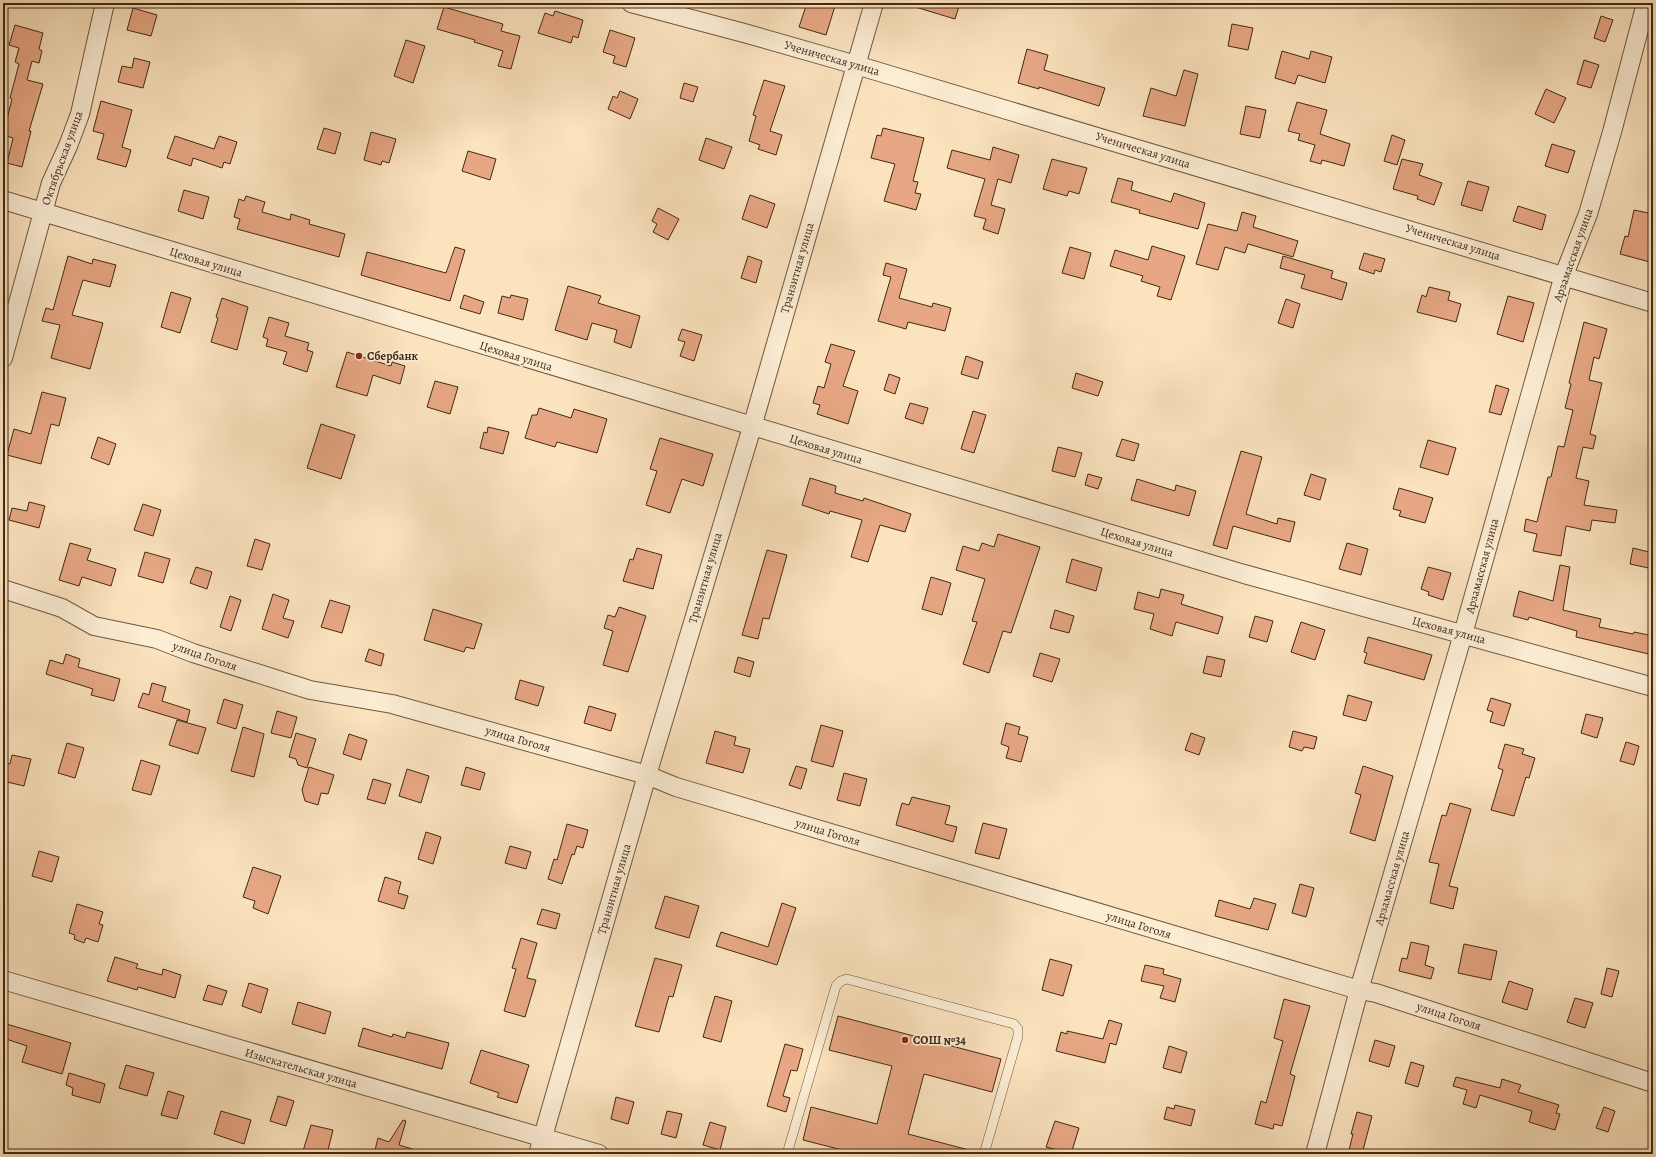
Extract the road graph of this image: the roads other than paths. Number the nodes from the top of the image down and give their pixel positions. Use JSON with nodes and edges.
{"nodes":[{"id":1,"x":105,"y":3,"type":"edge"},
{"id":2,"x":631,"y":3,"type":"edge"},
{"id":3,"x":874,"y":3,"type":"edge"},
{"id":4,"x":1646,"y":3,"type":"edge"},
{"id":5,"x":856,"y":65,"type":"junction"},
{"id":6,"x":3,"y":200,"type":"edge"},
{"id":7,"x":43,"y":212,"type":"junction"},
{"id":8,"x":1564,"y":275,"type":"junction"},
{"id":9,"x":1653,"y":303,"type":"edge"},
{"id":10,"x":3,"y":358,"type":"edge"},
{"id":11,"x":752,"y":427,"type":"junction"},
{"id":12,"x":3,"y":589,"type":"edge"},
{"id":13,"x":1464,"y":634,"type":"junction"},
{"id":14,"x":1653,"y":687,"type":"edge"},
{"id":15,"x":647,"y":775,"type":"junction"},
{"id":16,"x":3,"y":980,"type":"edge"},
{"id":17,"x":1359,"y":990,"type":"junction"},
{"id":18,"x":1653,"y":1083,"type":"edge"},
{"id":19,"x":541,"y":1146,"type":"edge"},
{"id":20,"x":599,"y":1154,"type":"edge"},
{"id":21,"x":787,"y":1154,"type":"edge"},
{"id":22,"x":984,"y":1154,"type":"edge"},
{"id":23,"x":1315,"y":1154,"type":"edge"}],
"edges":[{"from":1,"to":7,"type":"street","name":"Октябрьская улица"},
{"from":2,"to":5,"type":"street","name":"Ученическая улица"},
{"from":3,"to":5,"type":"street","name":"Транзитная улица"},
{"from":4,"to":8,"type":"street","name":"Арзамасская улица"},
{"from":5,"to":8,"type":"street","name":"Ученическая улица"},
{"from":5,"to":11,"type":"street","name":"Транзитная улица"},
{"from":6,"to":7,"type":"street","name":"Цеховая улица"},
{"from":7,"to":10,"type":"street","name":"Октябрьская улица"},
{"from":7,"to":11,"type":"street","name":"Цеховая улица"},
{"from":8,"to":9,"type":"street","name":"Ученическая улица"},
{"from":8,"to":13,"type":"street","name":"Арзамасская улица"},
{"from":11,"to":13,"type":"street","name":"Цеховая улица"},
{"from":11,"to":15,"type":"street","name":"Транзитная улица"},
{"from":12,"to":15,"type":"street","name":"улица Гоголя"},
{"from":13,"to":14,"type":"street","name":"Цеховая улица"},
{"from":13,"to":17,"type":"street","name":"Арзамасская улица"},
{"from":15,"to":17,"type":"street","name":"улица Гоголя"},
{"from":15,"to":19,"type":"street","name":"Транзитная улица"},
{"from":16,"to":19,"type":"street","name":"Изыскательская улица"},
{"from":17,"to":18,"type":"street","name":"улица Гоголя"},
{"from":17,"to":23,"type":"street","name":"Арзамасская улица"},
{"from":19,"to":20,"type":"street","name":"Изыскательская улица"},
{"from":21,"to":22,"type":"lane"}]}
